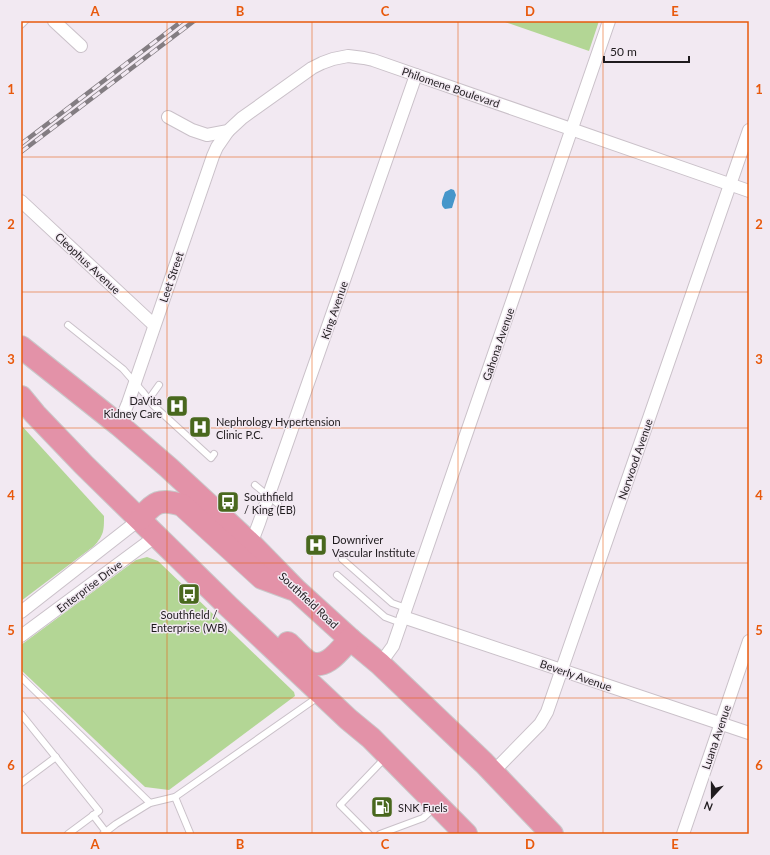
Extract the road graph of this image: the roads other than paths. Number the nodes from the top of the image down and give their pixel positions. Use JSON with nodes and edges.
{"nodes":[{"id":1,"x":25,"y":21,"type":"edge"},
{"id":2,"x":54,"y":21,"type":"edge"},
{"id":3,"x":609,"y":21,"type":"edge"},
{"id":4,"x":21,"y":25,"type":"edge"},
{"id":5,"x":81,"y":46,"type":"dead end"},
{"id":6,"x":416,"y":75,"type":"junction"},
{"id":7,"x":168,"y":117,"type":"dead end"},
{"id":8,"x":572,"y":129,"type":"junction"},
{"id":9,"x":749,"y":130,"type":"edge"},
{"id":10,"x":228,"y":131,"type":"junction"},
{"id":11,"x":730,"y":184,"type":"junction"},
{"id":12,"x":749,"y":191,"type":"edge"},
{"id":13,"x":21,"y":201,"type":"edge"},
{"id":14,"x":68,"y":325,"type":"dead end"},
{"id":15,"x":154,"y":325,"type":"junction"},
{"id":16,"x":21,"y":338,"type":"edge"},
{"id":17,"x":21,"y":347,"type":"edge"},
{"id":18,"x":58,"y":375,"type":"junction"},
{"id":19,"x":135,"y":382,"type":"junction"},
{"id":20,"x":159,"y":385,"type":"dead end"},
{"id":21,"x":21,"y":397,"type":"edge"},
{"id":22,"x":149,"y":399,"type":"junction"},
{"id":23,"x":28,"y":408,"type":"edge"},
{"id":24,"x":119,"y":425,"type":"junction"},
{"id":25,"x":214,"y":454,"type":"dead end"},
{"id":26,"x":255,"y":485,"type":"dead end"},
{"id":27,"x":268,"y":496,"type":"junction"},
{"id":28,"x":278,"y":504,"type":"dead end"},
{"id":29,"x":140,"y":519,"type":"junction"},
{"id":30,"x":163,"y":542,"type":"junction"},
{"id":31,"x":251,"y":544,"type":"junction"},
{"id":32,"x":342,"y":559,"type":"dead end"},
{"id":33,"x":337,"y":575,"type":"dead end"},
{"id":34,"x":296,"y":590,"type":"junction"},
{"id":35,"x":21,"y":612,"type":"edge"},
{"id":36,"x":404,"y":616,"type":"junction"},
{"id":37,"x":21,"y":636,"type":"edge"},
{"id":38,"x":350,"y":639,"type":"junction"},
{"id":39,"x":749,"y":641,"type":"edge"},
{"id":40,"x":380,"y":664,"type":"junction"},
{"id":41,"x":562,"y":670,"type":"junction"},
{"id":42,"x":21,"y":677,"type":"edge"},
{"id":43,"x":27,"y":682,"type":"junction"},
{"id":44,"x":21,"y":687,"type":"edge"},
{"id":45,"x":322,"y":695,"type":"junction"},
{"id":46,"x":21,"y":714,"type":"edge"},
{"id":47,"x":720,"y":723,"type":"junction"},
{"id":48,"x":749,"y":733,"type":"edge"},
{"id":49,"x":370,"y":738,"type":"junction"},
{"id":50,"x":388,"y":756,"type":"junction"},
{"id":51,"x":56,"y":757,"type":"junction"},
{"id":52,"x":493,"y":772,"type":"junction"},
{"id":53,"x":21,"y":783,"type":"edge"},
{"id":54,"x":175,"y":797,"type":"junction"},
{"id":55,"x":150,"y":803,"type":"junction"},
{"id":56,"x":437,"y":805,"type":"junction"},
{"id":57,"x":93,"y":815,"type":"junction"},
{"id":58,"x":533,"y":823,"type":"edge"},
{"id":59,"x":104,"y":833,"type":"edge"},
{"id":60,"x":68,"y":834,"type":"edge"},
{"id":61,"x":190,"y":834,"type":"edge"},
{"id":62,"x":369,"y":834,"type":"edge"},
{"id":63,"x":380,"y":834,"type":"edge"},
{"id":64,"x":466,"y":834,"type":"edge"},
{"id":65,"x":480,"y":834,"type":"edge"},
{"id":66,"x":552,"y":834,"type":"edge"},
{"id":67,"x":683,"y":834,"type":"edge"}],
"edges":[{"from":1,"to":4,"type":"lane"},
{"from":2,"to":5,"type":"street"},
{"from":3,"to":8,"type":"street","name":"Gahona Avenue"},
{"from":6,"to":8,"type":"street","name":"Philomene Boulevard"},
{"from":6,"to":10,"type":"street","name":"Philomene Boulevard"},
{"from":6,"to":27,"type":"street","name":"King Avenue"},
{"from":7,"to":10,"type":"street"},
{"from":8,"to":11,"type":"street","name":"Philomene Boulevard"},
{"from":8,"to":36,"type":"street","name":"Gahona Avenue"},
{"from":9,"to":11,"type":"street","name":"Norwood Avenue"},
{"from":10,"to":15,"type":"street","name":"Leet Street"},
{"from":11,"to":12,"type":"street","name":"Philomene Boulevard"},
{"from":11,"to":41,"type":"street","name":"Norwood Avenue"},
{"from":13,"to":15,"type":"street","name":"Cleophus Avenue"},
{"from":14,"to":19,"type":"lane"},
{"from":15,"to":19,"type":"street","name":"Leet Street"},
{"from":16,"to":18,"type":"highway","name":"Southfield Road"},
{"from":17,"to":18,"type":"highway","name":"Southfield Road"},
{"from":18,"to":24,"type":"highway","name":"Southfield Road"},
{"from":19,"to":22,"type":"lane"},
{"from":19,"to":24,"type":"street","name":"Leet Street"},
{"from":20,"to":22,"type":"lane"},
{"from":21,"to":23,"type":"highway"},
{"from":22,"to":25,"type":"lane"},
{"from":23,"to":29,"type":"highway"},
{"from":24,"to":31,"type":"highway","name":"Southfield Road"},
{"from":26,"to":27,"type":"lane"},
{"from":27,"to":28,"type":"lane"},
{"from":27,"to":31,"type":"street","name":"King Avenue"},
{"from":29,"to":30,"type":"highway"},
{"from":29,"to":34,"type":"highway"},
{"from":29,"to":35,"type":"street","name":"Enterprise Drive"},
{"from":30,"to":37,"type":"street","name":"Enterprise Drive"},
{"from":30,"to":38,"type":"highway"},
{"from":30,"to":45,"type":"highway"},
{"from":31,"to":34,"type":"highway","name":"Southfield Road"},
{"from":32,"to":36,"type":"lane"},
{"from":33,"to":36,"type":"lane"},
{"from":34,"to":38,"type":"highway","name":"Southfield Road"},
{"from":36,"to":40,"type":"street","name":"Gahona Avenue"},
{"from":36,"to":41,"type":"street","name":"Beverly Avenue"},
{"from":38,"to":40,"type":"highway","name":"Southfield Road"},
{"from":39,"to":47,"type":"street","name":"Luana Avenue"},
{"from":40,"to":52,"type":"highway","name":"Southfield Road"},
{"from":41,"to":47,"type":"street","name":"Beverly Avenue"},
{"from":41,"to":52,"type":"street","name":"Norwood Avenue"},
{"from":42,"to":43,"type":"lane"},
{"from":43,"to":44,"type":"lane"},
{"from":43,"to":55,"type":"lane"},
{"from":45,"to":49,"type":"highway"},
{"from":45,"to":54,"type":"lane"},
{"from":46,"to":51,"type":"lane"},
{"from":47,"to":48,"type":"street","name":"Beverly Avenue"},
{"from":47,"to":67,"type":"street","name":"Luana Avenue"},
{"from":49,"to":50,"type":"highway"},
{"from":49,"to":65,"type":"highway"},
{"from":50,"to":56,"type":"highway"},
{"from":50,"to":62,"type":"lane"},
{"from":51,"to":53,"type":"lane"},
{"from":51,"to":57,"type":"lane"},
{"from":52,"to":58,"type":"highway","name":"Southfield Road"},
{"from":54,"to":55,"type":"lane"},
{"from":54,"to":61,"type":"lane"},
{"from":55,"to":59,"type":"lane"},
{"from":56,"to":63,"type":"lane"},
{"from":56,"to":64,"type":"highway"},
{"from":57,"to":59,"type":"lane"},
{"from":57,"to":60,"type":"lane"},
{"from":58,"to":66,"type":"highway","name":"Southfield Road"}]}
